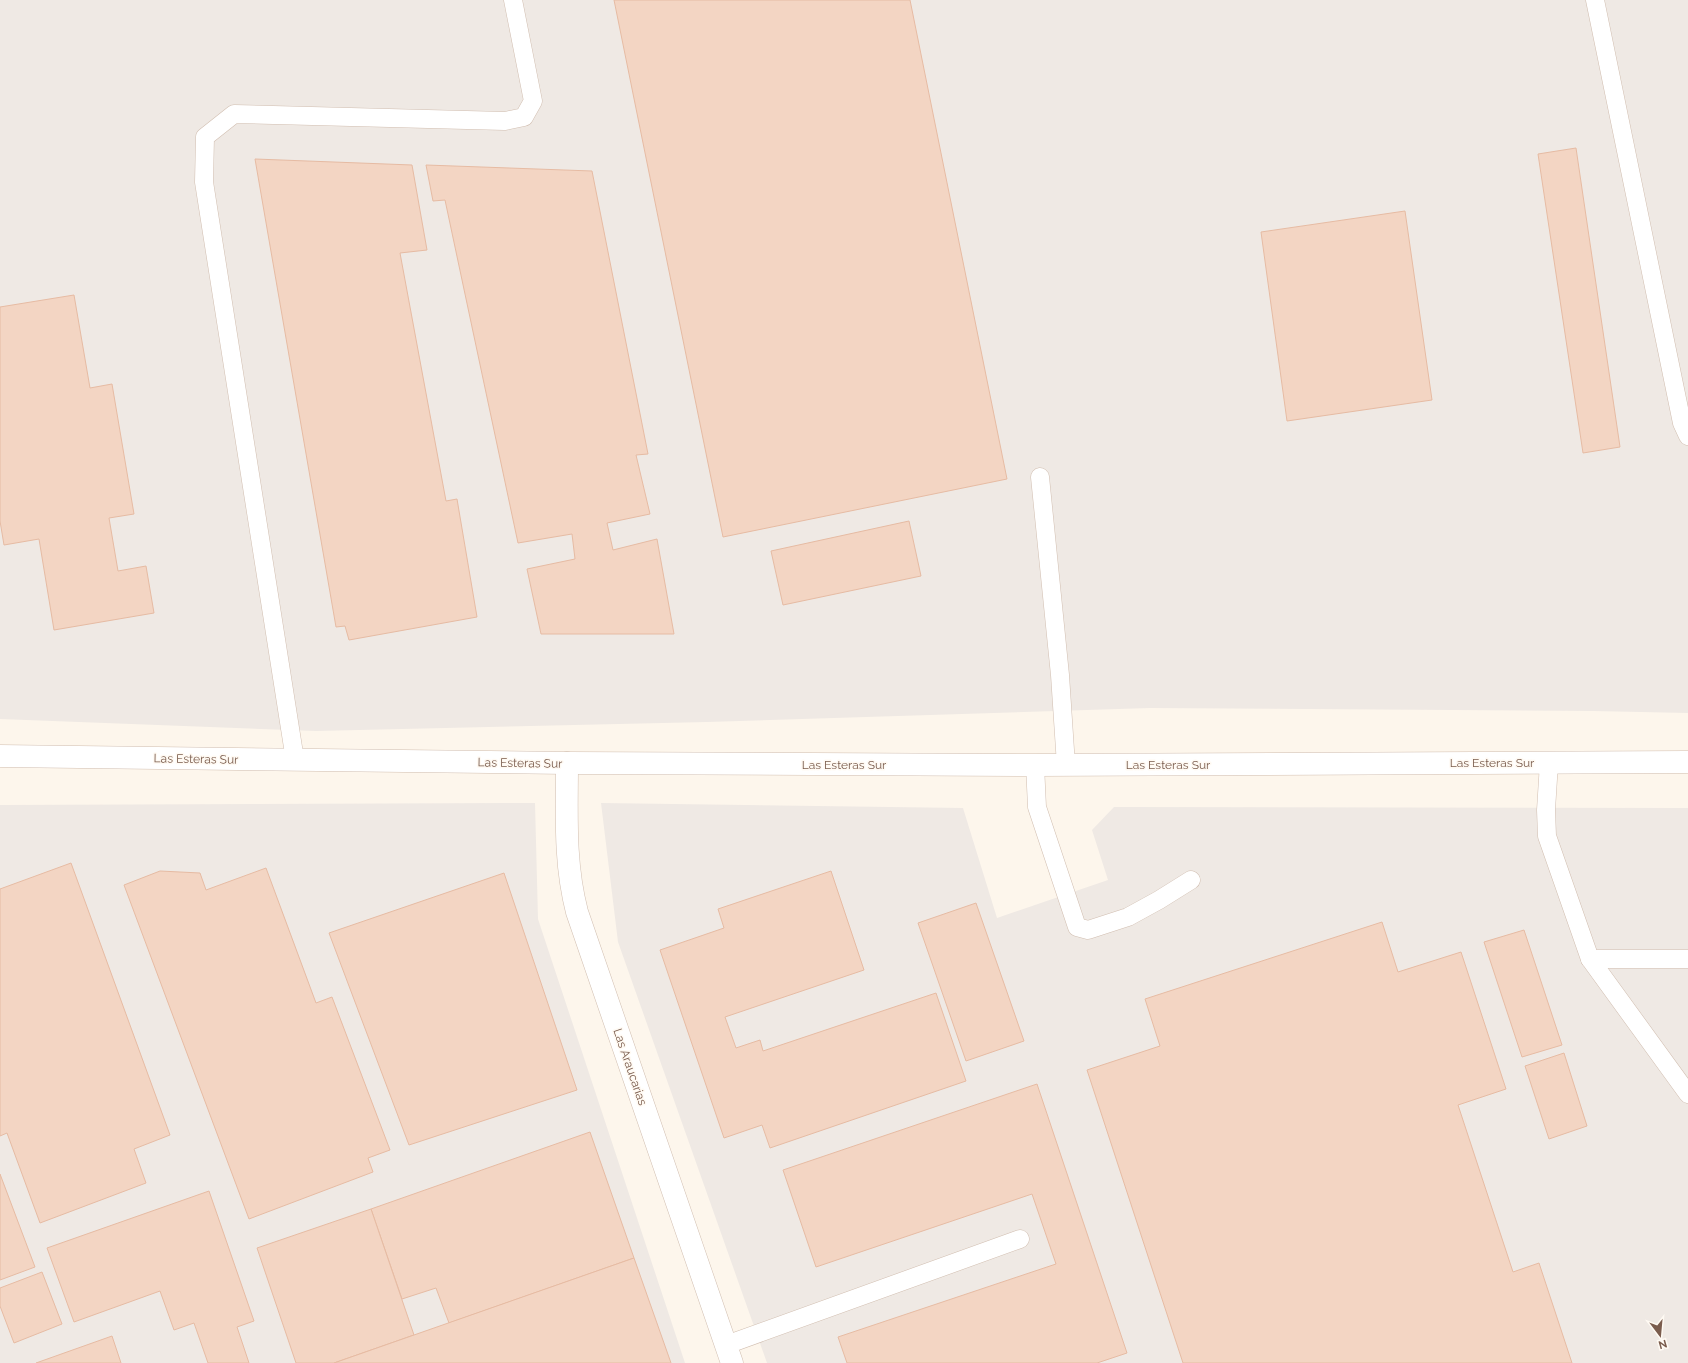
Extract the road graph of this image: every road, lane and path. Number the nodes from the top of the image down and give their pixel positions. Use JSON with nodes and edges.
{"nodes":[{"id":1,"x":513,"y":0,"type":"edge"},
{"id":2,"x":1595,"y":0,"type":"edge"},
{"id":3,"x":1688,"y":436,"type":"edge"},
{"id":4,"x":1040,"y":477,"type":"dead end"},
{"id":5,"x":0,"y":756,"type":"edge"},
{"id":6,"x":295,"y":760,"type":"junction"},
{"id":7,"x":1688,"y":762,"type":"edge"},
{"id":8,"x":567,"y":763,"type":"junction"},
{"id":9,"x":1549,"y":763,"type":"junction"},
{"id":10,"x":1066,"y":765,"type":"junction"},
{"id":11,"x":1035,"y":766,"type":"junction"},
{"id":12,"x":1191,"y":880,"type":"dead end"},
{"id":13,"x":1590,"y":959,"type":"junction"},
{"id":14,"x":1688,"y":959,"type":"edge"},
{"id":15,"x":1688,"y":1094,"type":"edge"},
{"id":16,"x":1020,"y":1239,"type":"dead end"},
{"id":17,"x":729,"y":1354,"type":"edge"}],
"edges":[{"from":1,"to":6,"type":"lane"},
{"from":2,"to":3,"type":"lane"},
{"from":4,"to":10,"type":"lane"},
{"from":5,"to":6,"type":"street","name":"Las Esteras Sur"},
{"from":6,"to":8,"type":"street","name":"Las Esteras Sur"},
{"from":7,"to":9,"type":"street","name":"Las Esteras Sur"},
{"from":8,"to":11,"type":"street","name":"Las Esteras Sur"},
{"from":8,"to":17,"type":"street","name":"Las Araucarias"},
{"from":9,"to":10,"type":"street","name":"Las Esteras Sur"},
{"from":9,"to":13,"type":"lane"},
{"from":10,"to":11,"type":"street","name":"Las Esteras Sur"},
{"from":11,"to":12,"type":"lane"},
{"from":13,"to":14,"type":"lane"},
{"from":13,"to":15,"type":"lane"},
{"from":16,"to":17,"type":"lane"}]}
